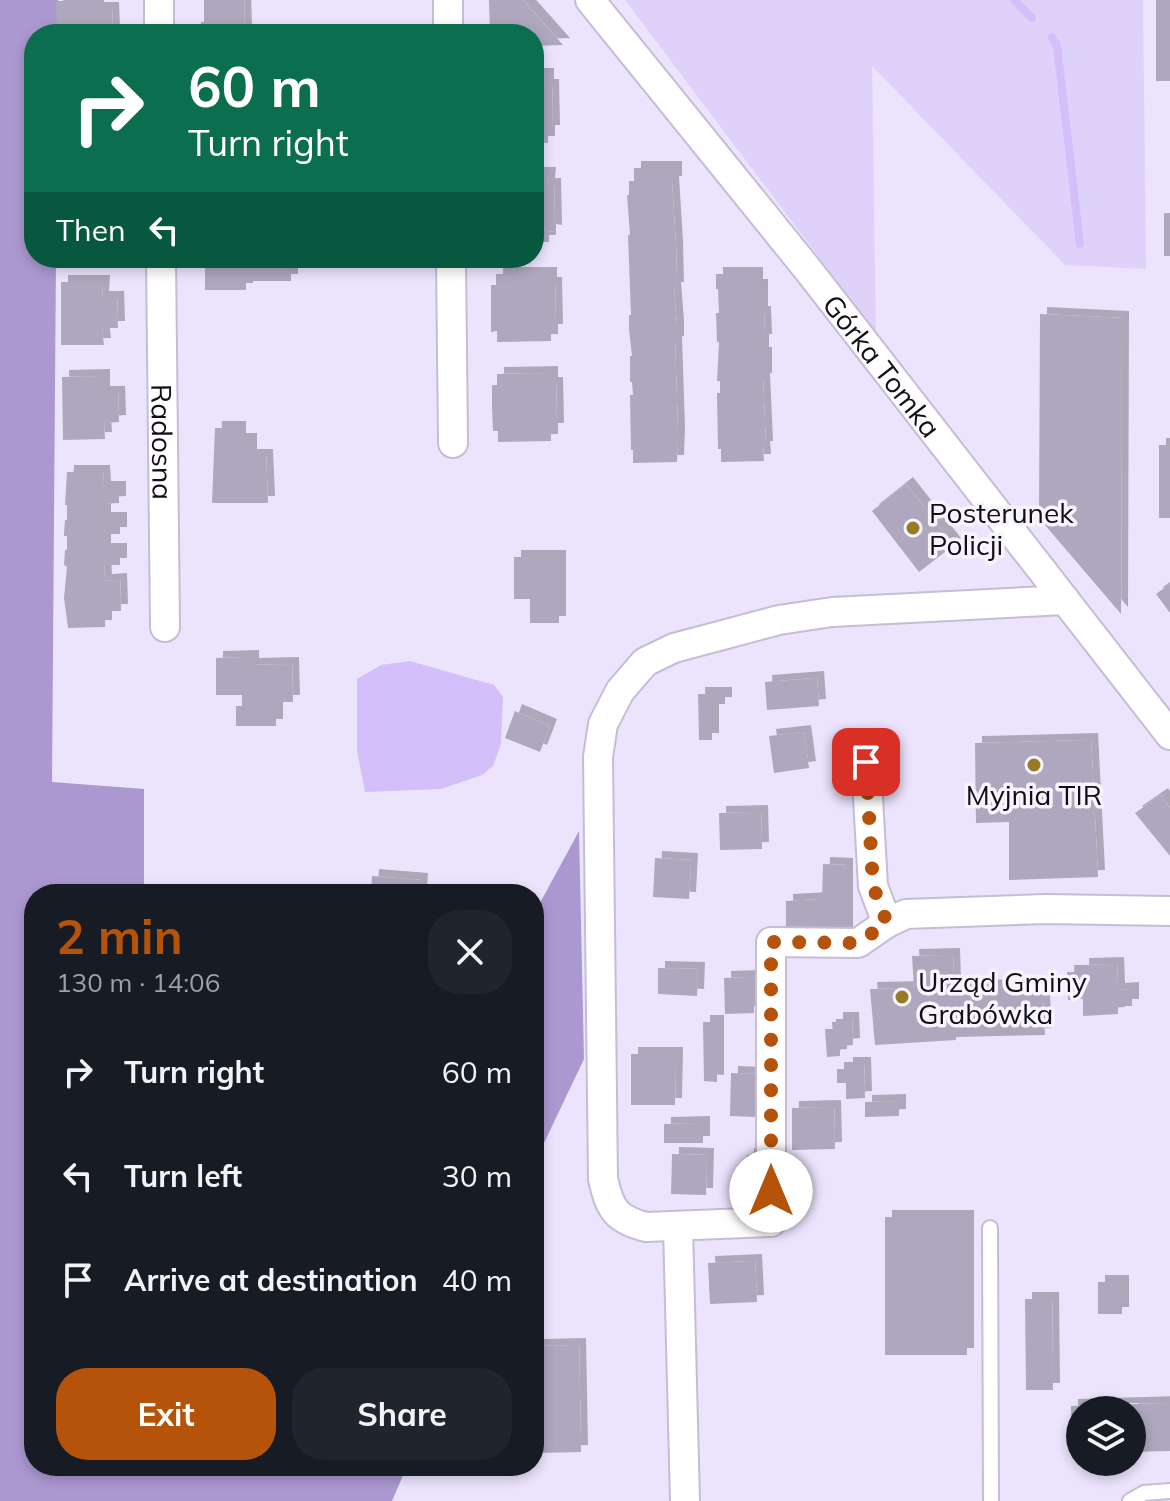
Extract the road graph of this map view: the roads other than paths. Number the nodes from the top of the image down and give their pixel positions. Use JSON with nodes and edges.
{"nodes":[{"id":1,"x":159,"y":0,"type":"edge"},
{"id":2,"x":448,"y":0,"type":"edge"},
{"id":3,"x":590,"y":0,"type":"edge"},
{"id":4,"x":159,"y":24,"type":"edge"},
{"id":5,"x":448,"y":24,"type":"edge"},
{"id":6,"x":161,"y":268,"type":"edge"},
{"id":7,"x":451,"y":268,"type":"edge"},
{"id":8,"x":453,"y":443,"type":"dead end"},
{"id":9,"x":1065,"y":600,"type":"junction"},
{"id":10,"x":165,"y":627,"type":"dead end"},
{"id":11,"x":1170,"y":735,"type":"edge"},
{"id":12,"x":866,"y":762,"type":"dead end"},
{"id":13,"x":1170,"y":911,"type":"edge"},
{"id":14,"x":887,"y":923,"type":"junction"},
{"id":15,"x":678,"y":1226,"type":"junction"},
{"id":16,"x":990,"y":1228,"type":"dead end"},
{"id":17,"x":1170,"y":1491,"type":"edge"},
{"id":18,"x":685,"y":1501,"type":"edge"},
{"id":19,"x":991,"y":1501,"type":"edge"},
{"id":20,"x":1130,"y":1501,"type":"edge"}],
"edges":[{"from":1,"to":4,"type":"street"},
{"from":2,"to":5,"type":"street"},
{"from":3,"to":9,"type":"street","name":"Górka Tomka"},
{"from":6,"to":10,"type":"street","name":"Radosna"},
{"from":7,"to":8,"type":"street"},
{"from":9,"to":11,"type":"street","name":"Górka Tomka"},
{"from":9,"to":15,"type":"street"},
{"from":12,"to":14,"type":"street"},
{"from":13,"to":14,"type":"street"},
{"from":14,"to":15,"type":"street"},
{"from":15,"to":18,"type":"street"},
{"from":16,"to":19,"type":"lane"},
{"from":17,"to":20,"type":"lane"}]}
